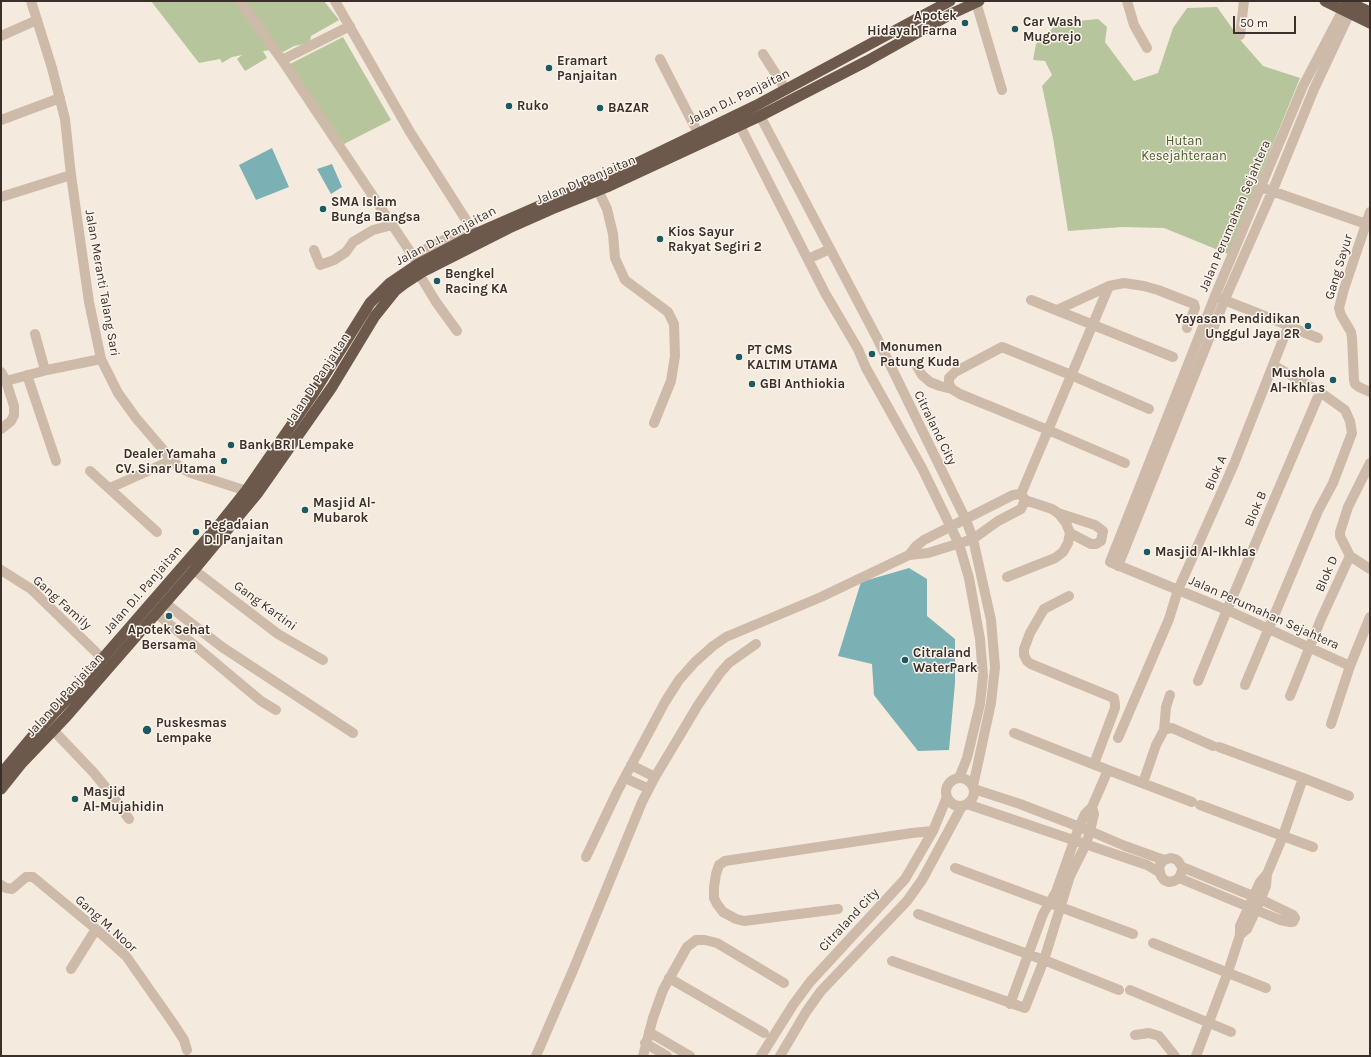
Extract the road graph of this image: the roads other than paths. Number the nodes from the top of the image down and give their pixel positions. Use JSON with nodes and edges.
{"nodes":[{"id":1,"x":31,"y":1,"type":"edge"},
{"id":2,"x":240,"y":1,"type":"edge"},
{"id":3,"x":335,"y":1,"type":"edge"},
{"id":4,"x":950,"y":1,"type":"edge"},
{"id":5,"x":1128,"y":1,"type":"edge"},
{"id":6,"x":1244,"y":1,"type":"edge"},
{"id":7,"x":1325,"y":1,"type":"edge"},
{"id":8,"x":977,"y":2,"type":"edge"},
{"id":9,"x":1348,"y":6,"type":"edge"},
{"id":10,"x":1370,"y":12,"type":"edge"},
{"id":11,"x":37,"y":20,"type":"junction"},
{"id":12,"x":1370,"y":23,"type":"edge"},
{"id":13,"x":350,"y":26,"type":"junction"},
{"id":14,"x":1240,"y":35,"type":"dead end"},
{"id":15,"x":1,"y":36,"type":"edge"},
{"id":16,"x":1147,"y":48,"type":"dead end"},
{"id":17,"x":763,"y":54,"type":"dead end"},
{"id":18,"x":660,"y":59,"type":"dead end"},
{"id":19,"x":282,"y":60,"type":"junction"},
{"id":20,"x":786,"y":90,"type":"junction"},
{"id":21,"x":1002,"y":90,"type":"dead end"},
{"id":22,"x":60,"y":98,"type":"junction"},
{"id":23,"x":758,"y":111,"type":"junction"},
{"id":24,"x":1,"y":120,"type":"edge"},
{"id":25,"x":738,"y":121,"type":"junction"},
{"id":26,"x":698,"y":133,"type":"junction"},
{"id":27,"x":71,"y":175,"type":"junction"},
{"id":28,"x":597,"y":186,"type":"junction"},
{"id":29,"x":1261,"y":188,"type":"junction"},
{"id":30,"x":1272,"y":192,"type":"junction"},
{"id":31,"x":1,"y":197,"type":"edge"},
{"id":32,"x":1370,"y":212,"type":"edge"},
{"id":33,"x":1366,"y":224,"type":"junction"},
{"id":34,"x":392,"y":225,"type":"junction"},
{"id":35,"x":472,"y":231,"type":"junction"},
{"id":36,"x":830,"y":249,"type":"junction"},
{"id":37,"x":314,"y":250,"type":"dead end"},
{"id":38,"x":808,"y":259,"type":"junction"},
{"id":39,"x":418,"y":266,"type":"junction"},
{"id":40,"x":1109,"y":286,"type":"junction"},
{"id":41,"x":1215,"y":296,"type":"junction"},
{"id":42,"x":1225,"y":299,"type":"junction"},
{"id":43,"x":1031,"y":300,"type":"dead end"},
{"id":44,"x":1057,"y":310,"type":"junction"},
{"id":45,"x":1092,"y":325,"type":"junction"},
{"id":46,"x":1288,"y":326,"type":"junction"},
{"id":47,"x":1187,"y":328,"type":"dead end"},
{"id":48,"x":457,"y":331,"type":"dead end"},
{"id":49,"x":35,"y":334,"type":"dead end"},
{"id":50,"x":1318,"y":338,"type":"dead end"},
{"id":51,"x":1173,"y":357,"type":"dead end"},
{"id":52,"x":101,"y":360,"type":"junction"},
{"id":53,"x":915,"y":363,"type":"dead end"},
{"id":54,"x":1273,"y":365,"type":"junction"},
{"id":55,"x":45,"y":370,"type":"junction"},
{"id":56,"x":27,"y":375,"type":"junction"},
{"id":57,"x":1071,"y":375,"type":"junction"},
{"id":58,"x":4,"y":376,"type":"edge"},
{"id":59,"x":952,"y":389,"type":"junction"},
{"id":60,"x":1320,"y":392,"type":"junction"},
{"id":61,"x":1370,"y":392,"type":"edge"},
{"id":62,"x":1149,"y":409,"type":"dead end"},
{"id":63,"x":654,"y":423,"type":"dead end"},
{"id":64,"x":1,"y":429,"type":"edge"},
{"id":65,"x":1048,"y":430,"type":"junction"},
{"id":66,"x":172,"y":460,"type":"junction"},
{"id":67,"x":56,"y":461,"type":"dead end"},
{"id":68,"x":1125,"y":463,"type":"dead end"},
{"id":69,"x":1370,"y":463,"type":"edge"},
{"id":70,"x":90,"y":471,"type":"dead end"},
{"id":71,"x":110,"y":488,"type":"junction"},
{"id":72,"x":251,"y":492,"type":"junction"},
{"id":73,"x":1023,"y":497,"type":"junction"},
{"id":74,"x":1058,"y":513,"type":"junction"},
{"id":75,"x":966,"y":520,"type":"junction"},
{"id":76,"x":951,"y":526,"type":"junction"},
{"id":77,"x":157,"y":532,"type":"dead end"},
{"id":78,"x":1070,"y":533,"type":"junction"},
{"id":79,"x":973,"y":539,"type":"junction"},
{"id":80,"x":959,"y":544,"type":"junction"},
{"id":81,"x":909,"y":555,"type":"junction"},
{"id":82,"x":1350,"y":556,"type":"junction"},
{"id":83,"x":1118,"y":566,"type":"junction"},
{"id":84,"x":1370,"y":568,"type":"edge"},
{"id":85,"x":1,"y":570,"type":"edge"},
{"id":86,"x":194,"y":570,"type":"junction"},
{"id":87,"x":1007,"y":577,"type":"dead end"},
{"id":88,"x":1178,"y":590,"type":"junction"},
{"id":89,"x":1069,"y":596,"type":"dead end"},
{"id":90,"x":165,"y":603,"type":"junction"},
{"id":91,"x":1227,"y":610,"type":"junction"},
{"id":92,"x":156,"y":614,"type":"junction"},
{"id":93,"x":1370,"y":617,"type":"edge"},
{"id":94,"x":134,"y":621,"type":"junction"},
{"id":95,"x":143,"y":628,"type":"junction"},
{"id":96,"x":1268,"y":629,"type":"junction"},
{"id":97,"x":756,"y":644,"type":"dead end"},
{"id":98,"x":1310,"y":647,"type":"junction"},
{"id":99,"x":102,"y":658,"type":"junction"},
{"id":100,"x":323,"y":660,"type":"dead end"},
{"id":101,"x":1350,"y":666,"type":"junction"},
{"id":102,"x":1198,"y":681,"type":"dead end"},
{"id":103,"x":1245,"y":685,"type":"dead end"},
{"id":104,"x":1170,"y":695,"type":"dead end"},
{"id":105,"x":1290,"y":696,"type":"dead end"},
{"id":106,"x":276,"y":710,"type":"dead end"},
{"id":107,"x":1331,"y":724,"type":"dead end"},
{"id":108,"x":53,"y":730,"type":"junction"},
{"id":109,"x":1164,"y":730,"type":"junction"},
{"id":110,"x":353,"y":733,"type":"dead end"},
{"id":111,"x":1014,"y":734,"type":"dead end"},
{"id":112,"x":1118,"y":738,"type":"dead end"},
{"id":113,"x":1094,"y":764,"type":"junction"},
{"id":114,"x":631,"y":765,"type":"junction"},
{"id":115,"x":1108,"y":770,"type":"junction"},
{"id":116,"x":1,"y":774,"type":"edge"},
{"id":117,"x":655,"y":777,"type":"junction"},
{"id":118,"x":625,"y":778,"type":"junction"},
{"id":119,"x":959,"y":778,"type":"junction"},
{"id":120,"x":1303,"y":778,"type":"junction"},
{"id":121,"x":1143,"y":783,"type":"junction"},
{"id":122,"x":973,"y":787,"type":"junction"},
{"id":123,"x":1,"y":789,"type":"edge"},
{"id":124,"x":649,"y":789,"type":"junction"},
{"id":125,"x":1349,"y":796,"type":"dead end"},
{"id":126,"x":947,"y":797,"type":"junction"},
{"id":127,"x":1008,"y":800,"type":"junction"},
{"id":128,"x":965,"y":805,"type":"junction"},
{"id":129,"x":1092,"y":807,"type":"junction"},
{"id":130,"x":1001,"y":816,"type":"junction"},
{"id":131,"x":129,"y":819,"type":"dead end"},
{"id":132,"x":1079,"y":827,"type":"junction"},
{"id":133,"x":933,"y":831,"type":"junction"},
{"id":134,"x":1090,"y":831,"type":"junction"},
{"id":135,"x":1283,"y":836,"type":"junction"},
{"id":136,"x":1074,"y":840,"type":"junction"},
{"id":137,"x":1086,"y":844,"type":"junction"},
{"id":138,"x":1313,"y":847,"type":"dead end"},
{"id":139,"x":924,"y":848,"type":"junction"},
{"id":140,"x":936,"y":855,"type":"junction"},
{"id":141,"x":586,"y":856,"type":"dead end"},
{"id":142,"x":1164,"y":860,"type":"junction"},
{"id":143,"x":1182,"y":867,"type":"junction"},
{"id":144,"x":955,"y":868,"type":"dead end"},
{"id":145,"x":1159,"y":872,"type":"junction"},
{"id":146,"x":1179,"y":878,"type":"junction"},
{"id":147,"x":1,"y":885,"type":"edge"},
{"id":148,"x":1257,"y":898,"type":"junction"},
{"id":149,"x":1050,"y":904,"type":"junction"},
{"id":150,"x":1060,"y":908,"type":"junction"},
{"id":151,"x":1253,"y":908,"type":"junction"},
{"id":152,"x":838,"y":909,"type":"dead end"},
{"id":153,"x":918,"y":914,"type":"dead end"},
{"id":154,"x":96,"y":929,"type":"junction"},
{"id":155,"x":1133,"y":934,"type":"dead end"},
{"id":156,"x":1154,"y":943,"type":"dead end"},
{"id":157,"x":1027,"y":955,"type":"junction"},
{"id":158,"x":892,"y":960,"type":"dead end"},
{"id":159,"x":1044,"y":960,"type":"junction"},
{"id":160,"x":71,"y":969,"type":"dead end"},
{"id":161,"x":1228,"y":972,"type":"junction"},
{"id":162,"x":669,"y":978,"type":"junction"},
{"id":163,"x":784,"y":983,"type":"dead end"},
{"id":164,"x":1266,"y":988,"type":"dead end"},
{"id":165,"x":1119,"y":990,"type":"dead end"},
{"id":166,"x":1130,"y":990,"type":"dead end"},
{"id":167,"x":1010,"y":1004,"type":"junction"},
{"id":168,"x":1209,"y":1023,"type":"junction"},
{"id":169,"x":649,"y":1032,"type":"junction"},
{"id":170,"x":1231,"y":1032,"type":"dead end"},
{"id":171,"x":764,"y":1033,"type":"dead end"},
{"id":172,"x":1135,"y":1035,"type":"dead end"},
{"id":173,"x":645,"y":1043,"type":"junction"},
{"id":174,"x":187,"y":1050,"type":"dead end"},
{"id":175,"x":536,"y":1056,"type":"edge"},
{"id":176,"x":643,"y":1056,"type":"edge"},
{"id":177,"x":667,"y":1056,"type":"edge"},
{"id":178,"x":690,"y":1056,"type":"edge"},
{"id":179,"x":761,"y":1056,"type":"edge"},
{"id":180,"x":780,"y":1056,"type":"edge"},
{"id":181,"x":1175,"y":1056,"type":"edge"},
{"id":182,"x":1196,"y":1056,"type":"edge"}],
"edges":[{"from":1,"to":11,"type":"street","name":"Jalan Meranti Talang Sari"},
{"from":2,"to":19,"type":"street"},
{"from":3,"to":13,"type":"street"},
{"from":4,"to":20,"type":"highway","name":"Jalan D.I. Panjaitan"},
{"from":5,"to":16,"type":"street"},
{"from":6,"to":14,"type":"street"},
{"from":7,"to":9,"type":"highway"},
{"from":8,"to":21,"type":"street"},
{"from":8,"to":23,"type":"highway"},
{"from":9,"to":10,"type":"highway"},
{"from":9,"to":12,"type":"highway"},
{"from":9,"to":29,"type":"street","name":"Jalan Perumahan Sejahtera"},
{"from":9,"to":30,"type":"street","name":"Jalan Perumahan Sejahtera"},
{"from":11,"to":15,"type":"street"},
{"from":11,"to":22,"type":"street","name":"Jalan Meranti Talang Sari"},
{"from":13,"to":19,"type":"street"},
{"from":13,"to":35,"type":"street"},
{"from":17,"to":20,"type":"street"},
{"from":18,"to":26,"type":"street"},
{"from":19,"to":34,"type":"street"},
{"from":20,"to":23,"type":"highway","name":"Jalan D.I. Panjaitan"},
{"from":22,"to":24,"type":"street"},
{"from":22,"to":27,"type":"street","name":"Jalan Meranti Talang Sari"},
{"from":23,"to":25,"type":"highway","name":"Jalan DI Panjaitan"},
{"from":23,"to":36,"type":"street","name":"Citraland City"},
{"from":25,"to":26,"type":"highway","name":"Jalan D.I. Panjaitan"},
{"from":25,"to":28,"type":"highway","name":"Jalan DI Panjaitan"},
{"from":25,"to":38,"type":"street","name":"Citraland City"},
{"from":26,"to":28,"type":"highway","name":"Jalan D.I. Panjaitan"},
{"from":27,"to":31,"type":"street"},
{"from":27,"to":52,"type":"street","name":"Jalan Meranti Talang Sari"},
{"from":28,"to":35,"type":"highway","name":"Jalan D.I. Panjaitan"},
{"from":28,"to":39,"type":"highway","name":"Jalan DI Panjaitan"},
{"from":28,"to":63,"type":"street"},
{"from":29,"to":30,"type":"street","name":"Gang Sayur"},
{"from":29,"to":41,"type":"street","name":"Jalan Perumahan Sejahtera"},
{"from":30,"to":33,"type":"street","name":"Gang Sayur"},
{"from":30,"to":42,"type":"street","name":"Jalan Perumahan Sejahtera"},
{"from":32,"to":33,"type":"street"},
{"from":33,"to":61,"type":"street","name":"Gang Sayur"},
{"from":34,"to":37,"type":"street"},
{"from":34,"to":39,"type":"street"},
{"from":35,"to":39,"type":"highway","name":"Jalan D.I. Panjaitan"},
{"from":36,"to":38,"type":"street"},
{"from":36,"to":75,"type":"street","name":"Citraland City"},
{"from":38,"to":76,"type":"street","name":"Citraland City"},
{"from":39,"to":48,"type":"street"},
{"from":39,"to":72,"type":"highway","name":"Jalan DI Panjaitan"},
{"from":40,"to":44,"type":"street"},
{"from":40,"to":45,"type":"street"},
{"from":40,"to":47,"type":"street"},
{"from":41,"to":42,"type":"street"},
{"from":41,"to":83,"type":"street","name":"Jalan Perumahan Sejahtera"},
{"from":42,"to":46,"type":"street"},
{"from":42,"to":83,"type":"street","name":"Jalan Perumahan Sejahtera"},
{"from":43,"to":44,"type":"street"},
{"from":44,"to":45,"type":"street"},
{"from":45,"to":51,"type":"street"},
{"from":45,"to":57,"type":"street"},
{"from":46,"to":50,"type":"street"},
{"from":46,"to":54,"type":"street","name":"Blok A"},
{"from":49,"to":55,"type":"street"},
{"from":52,"to":55,"type":"street"},
{"from":52,"to":66,"type":"street","name":"Jalan Meranti Talang Sari"},
{"from":53,"to":59,"type":"street"},
{"from":54,"to":60,"type":"street"},
{"from":54,"to":88,"type":"street","name":"Blok A"},
{"from":55,"to":56,"type":"street"},
{"from":56,"to":58,"type":"street"},
{"from":56,"to":67,"type":"street"},
{"from":57,"to":59,"type":"street"},
{"from":57,"to":62,"type":"street"},
{"from":57,"to":65,"type":"street"},
{"from":58,"to":64,"type":"street"},
{"from":59,"to":65,"type":"street"},
{"from":60,"to":91,"type":"street","name":"Blok B"},
{"from":60,"to":96,"type":"street"},
{"from":65,"to":68,"type":"street"},
{"from":65,"to":73,"type":"street"},
{"from":66,"to":71,"type":"street"},
{"from":66,"to":72,"type":"street","name":"Jalan Meranti Talang Sari"},
{"from":69,"to":82,"type":"street","name":"Blok D"},
{"from":70,"to":71,"type":"street"},
{"from":71,"to":77,"type":"street"},
{"from":72,"to":86,"type":"highway","name":"Jalan DI Panjaitan"},
{"from":72,"to":94,"type":"highway","name":"Jalan D.I. Panjaitan"},
{"from":73,"to":74,"type":"street"},
{"from":73,"to":75,"type":"street"},
{"from":73,"to":79,"type":"street"},
{"from":74,"to":78,"type":"street"},
{"from":74,"to":78,"type":"street"},
{"from":75,"to":76,"type":"street"},
{"from":75,"to":79,"type":"street","name":"Citraland City"},
{"from":76,"to":80,"type":"street","name":"Citraland City"},
{"from":76,"to":81,"type":"street"},
{"from":78,"to":87,"type":"street"},
{"from":79,"to":80,"type":"street"},
{"from":79,"to":122,"type":"street","name":"Citraland City"},
{"from":80,"to":81,"type":"street"},
{"from":80,"to":119,"type":"street","name":"Citraland City"},
{"from":81,"to":114,"type":"street"},
{"from":82,"to":84,"type":"street"},
{"from":82,"to":98,"type":"street","name":"Blok D"},
{"from":83,"to":88,"type":"street","name":"Jalan Perumahan Sejahtera"},
{"from":85,"to":99,"type":"street","name":"Gang Family"},
{"from":86,"to":90,"type":"highway","name":"Jalan DI Panjaitan"},
{"from":86,"to":100,"type":"street","name":"Gang Kartini"},
{"from":88,"to":91,"type":"street","name":"Jalan Perumahan Sejahtera"},
{"from":88,"to":112,"type":"street","name":"Blok A"},
{"from":89,"to":113,"type":"street"},
{"from":90,"to":92,"type":"highway","name":"Jalan DI Panjaitan"},
{"from":90,"to":110,"type":"street"},
{"from":91,"to":96,"type":"street","name":"Jalan Perumahan Sejahtera"},
{"from":91,"to":102,"type":"street","name":"Blok B"},
{"from":92,"to":95,"type":"highway","name":"Jalan DI Panjaitan"},
{"from":92,"to":106,"type":"street"},
{"from":93,"to":101,"type":"street","name":"Jalan Perumahan Sejahtera"},
{"from":94,"to":95,"type":"highway"},
{"from":94,"to":99,"type":"highway","name":"Jalan D.I. Panjaitan"},
{"from":95,"to":108,"type":"highway","name":"Jalan DI Panjaitan"},
{"from":96,"to":98,"type":"street","name":"Jalan Perumahan Sejahtera"},
{"from":96,"to":103,"type":"street"},
{"from":97,"to":117,"type":"street"},
{"from":98,"to":101,"type":"street","name":"Jalan Perumahan Sejahtera"},
{"from":98,"to":105,"type":"street","name":"Blok D"},
{"from":99,"to":116,"type":"highway","name":"Jalan D.I. Panjaitan"},
{"from":101,"to":107,"type":"street"},
{"from":104,"to":109,"type":"street"},
{"from":108,"to":123,"type":"highway","name":"Jalan DI Panjaitan"},
{"from":108,"to":131,"type":"street"},
{"from":109,"to":120,"type":"street"},
{"from":109,"to":121,"type":"street"},
{"from":111,"to":113,"type":"street"},
{"from":113,"to":115,"type":"street"},
{"from":114,"to":117,"type":"street"},
{"from":114,"to":118,"type":"street"},
{"from":115,"to":121,"type":"street"},
{"from":115,"to":129,"type":"street"},
{"from":117,"to":124,"type":"street"},
{"from":118,"to":124,"type":"street"},
{"from":118,"to":141,"type":"street"},
{"from":119,"to":122,"type":"street"},
{"from":119,"to":126,"type":"street","name":"Citraland City"},
{"from":120,"to":125,"type":"street"},
{"from":120,"to":135,"type":"street"},
{"from":121,"to":135,"type":"street"},
{"from":122,"to":127,"type":"street"},
{"from":122,"to":128,"type":"street","name":"Citraland City"},
{"from":124,"to":175,"type":"street"},
{"from":126,"to":128,"type":"street"},
{"from":126,"to":133,"type":"street","name":"Citraland City"},
{"from":127,"to":130,"type":"street"},
{"from":127,"to":132,"type":"street"},
{"from":128,"to":130,"type":"street"},
{"from":128,"to":140,"type":"street","name":"Citraland City"},
{"from":129,"to":132,"type":"street"},
{"from":129,"to":134,"type":"street"},
{"from":130,"to":136,"type":"street"},
{"from":132,"to":134,"type":"street"},
{"from":132,"to":136,"type":"street"},
{"from":133,"to":139,"type":"street","name":"Citraland City"},
{"from":133,"to":152,"type":"street"},
{"from":134,"to":137,"type":"street"},
{"from":134,"to":142,"type":"street"},
{"from":135,"to":138,"type":"street"},
{"from":135,"to":148,"type":"street"},
{"from":136,"to":137,"type":"street"},
{"from":136,"to":149,"type":"street"},
{"from":137,"to":145,"type":"street"},
{"from":137,"to":150,"type":"street"},
{"from":139,"to":140,"type":"street"},
{"from":139,"to":179,"type":"street","name":"Citraland City"},
{"from":140,"to":180,"type":"street","name":"Citraland City"},
{"from":142,"to":143,"type":"street"},
{"from":142,"to":145,"type":"street"},
{"from":143,"to":146,"type":"street"},
{"from":143,"to":148,"type":"street"},
{"from":144,"to":149,"type":"street"},
{"from":145,"to":146,"type":"street"},
{"from":146,"to":151,"type":"street"},
{"from":147,"to":154,"type":"street","name":"Gang M. Noor"},
{"from":148,"to":151,"type":"street"},
{"from":148,"to":151,"type":"street"},
{"from":149,"to":150,"type":"street"},
{"from":149,"to":157,"type":"street"},
{"from":150,"to":155,"type":"street"},
{"from":150,"to":159,"type":"street"},
{"from":151,"to":161,"type":"street"},
{"from":153,"to":157,"type":"street"},
{"from":154,"to":160,"type":"street"},
{"from":154,"to":174,"type":"street","name":"Gang M. Noor"},
{"from":156,"to":161,"type":"street"},
{"from":157,"to":159,"type":"street"},
{"from":157,"to":167,"type":"street"},
{"from":158,"to":167,"type":"street"},
{"from":159,"to":165,"type":"street"},
{"from":159,"to":167,"type":"street"},
{"from":161,"to":164,"type":"street"},
{"from":161,"to":168,"type":"street"},
{"from":162,"to":163,"type":"street"},
{"from":162,"to":169,"type":"street"},
{"from":162,"to":171,"type":"street"},
{"from":166,"to":168,"type":"street"},
{"from":168,"to":170,"type":"street"},
{"from":168,"to":182,"type":"street"},
{"from":169,"to":173,"type":"street"},
{"from":169,"to":178,"type":"street"},
{"from":172,"to":181,"type":"street"},
{"from":173,"to":176,"type":"street"},
{"from":173,"to":177,"type":"street"}]}
